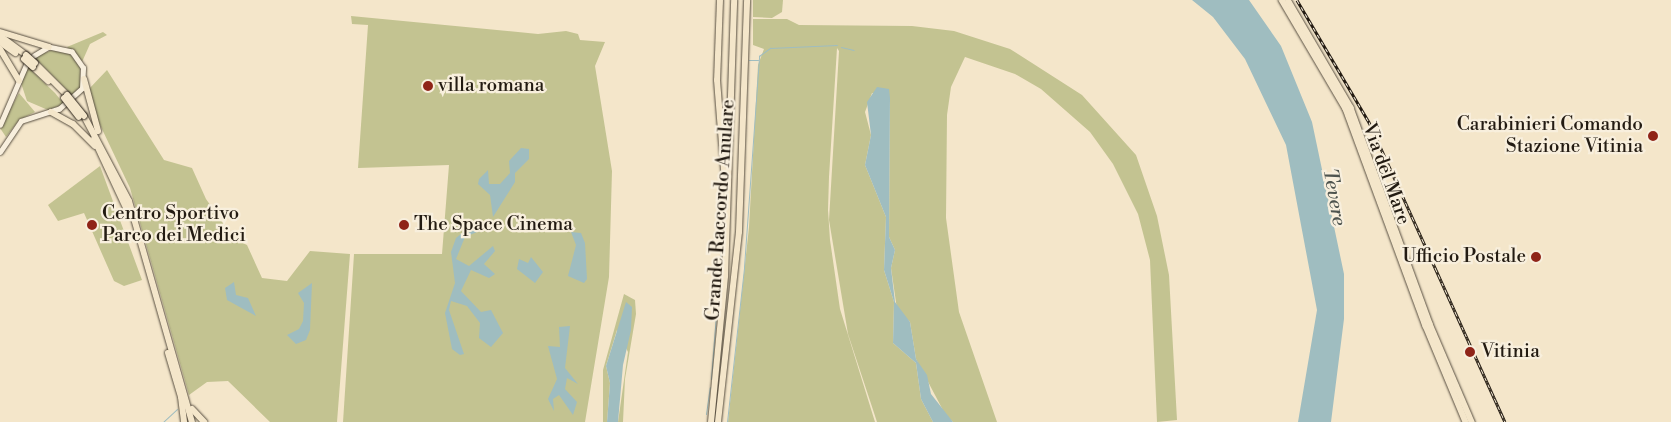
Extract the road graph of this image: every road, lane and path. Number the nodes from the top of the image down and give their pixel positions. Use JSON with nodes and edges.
{"nodes":[{"id":1,"x":720,"y":0,"type":"edge"},
{"id":2,"x":734,"y":0,"type":"edge"},
{"id":3,"x":747,"y":0,"type":"edge"},
{"id":4,"x":1282,"y":0,"type":"edge"},
{"id":5,"x":1288,"y":0,"type":"edge"},
{"id":6,"x":0,"y":32,"type":"edge"},
{"id":7,"x":0,"y":36,"type":"edge"},
{"id":8,"x":0,"y":42,"type":"edge"},
{"id":9,"x":49,"y":47,"type":"junction"},
{"id":10,"x":0,"y":50,"type":"edge"},
{"id":11,"x":30,"y":61,"type":"junction"},
{"id":12,"x":84,"y":79,"type":"junction"},
{"id":13,"x":19,"y":83,"type":"junction"},
{"id":14,"x":48,"y":112,"type":"junction"},
{"id":15,"x":82,"y":117,"type":"junction"},
{"id":16,"x":0,"y":125,"type":"edge"},
{"id":17,"x":104,"y":148,"type":"junction"},
{"id":18,"x":0,"y":152,"type":"edge"},
{"id":19,"x":107,"y":162,"type":"junction"},
{"id":20,"x":728,"y":210,"type":"junction"},
{"id":21,"x":182,"y":394,"type":"junction"},
{"id":22,"x":184,"y":422,"type":"edge"},
{"id":23,"x":188,"y":422,"type":"edge"},
{"id":24,"x":192,"y":422,"type":"edge"},
{"id":25,"x":204,"y":422,"type":"edge"},
{"id":26,"x":711,"y":422,"type":"edge"},
{"id":27,"x":718,"y":422,"type":"edge"},
{"id":28,"x":1466,"y":422,"type":"edge"},
{"id":29,"x":1472,"y":422,"type":"edge"}],
"edges":[{"from":1,"to":20,"type":"highway"},
{"from":2,"to":20,"type":"highway","name":"Grande Raccordo Anulare"},
{"from":3,"to":27,"type":"highway","name":"Grande Raccordo Anulare"},
{"from":4,"to":28,"type":"main road","name":"Via del Mare"},
{"from":5,"to":29,"type":"main road"},
{"from":6,"to":9,"type":"highway"},
{"from":7,"to":11,"type":"highway"},
{"from":8,"to":11,"type":"highway"},
{"from":9,"to":11,"type":"street"},
{"from":9,"to":12,"type":"street"},
{"from":10,"to":13,"type":"highway"},
{"from":11,"to":13,"type":"street"},
{"from":11,"to":15,"type":"highway","bridge":true},
{"from":12,"to":14,"type":"street"},
{"from":12,"to":17,"type":"highway"},
{"from":13,"to":16,"type":"street"},
{"from":14,"to":18,"type":"street"},
{"from":14,"to":19,"type":"highway"},
{"from":15,"to":17,"type":"highway"},
{"from":15,"to":19,"type":"highway"},
{"from":17,"to":21,"type":"highway"},
{"from":19,"to":21,"type":"highway"},
{"from":20,"to":26,"type":"highway","name":"Grande Raccordo Anulare"},
{"from":21,"to":22,"type":"highway"},
{"from":21,"to":23,"type":"highway"},
{"from":21,"to":24,"type":"highway"},
{"from":21,"to":25,"type":"highway"}]}
